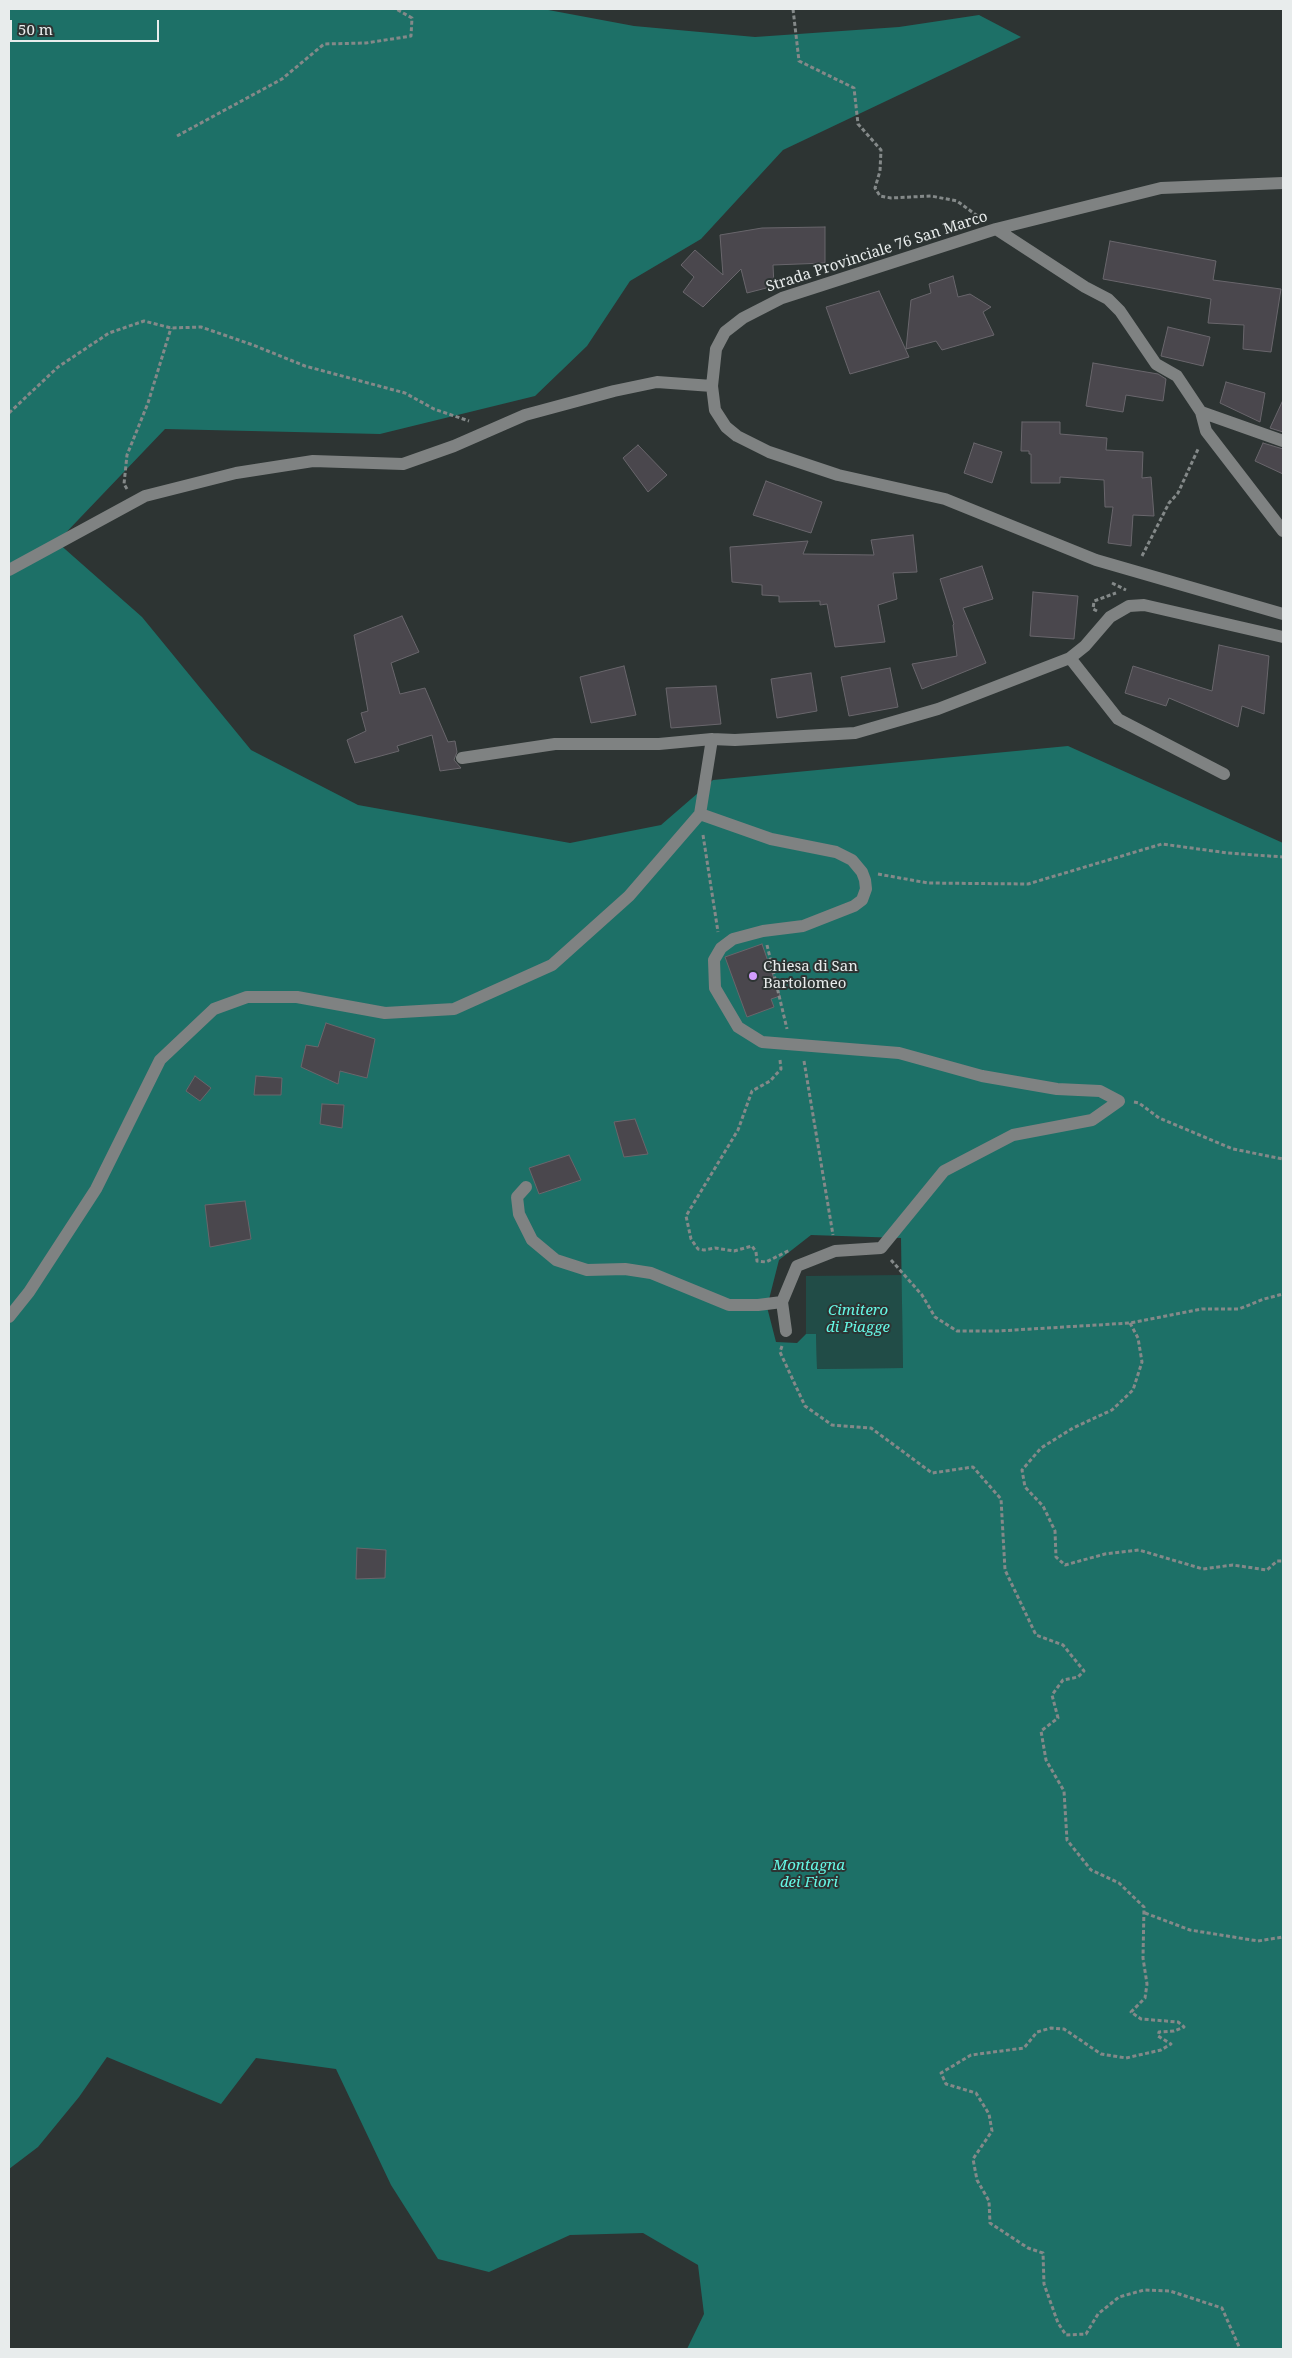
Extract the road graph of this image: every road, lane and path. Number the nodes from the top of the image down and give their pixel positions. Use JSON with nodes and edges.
{"nodes":[{"id":1,"x":396,"y":9,"type":"edge"},
{"id":2,"x":792,"y":9,"type":"edge"},
{"id":3,"x":177,"y":136,"type":"dead end"},
{"id":4,"x":1283,"y":183,"type":"edge"},
{"id":5,"x":996,"y":230,"type":"junction"},
{"id":6,"x":171,"y":328,"type":"junction"},
{"id":7,"x":712,"y":386,"type":"junction"},
{"id":8,"x":1201,"y":412,"type":"junction"},
{"id":9,"x":9,"y":413,"type":"edge"},
{"id":10,"x":489,"y":430,"type":"junction"},
{"id":11,"x":1206,"y":431,"type":"junction"},
{"id":12,"x":1283,"y":441,"type":"edge"},
{"id":13,"x":134,"y":502,"type":"junction"},
{"id":14,"x":1283,"y":531,"type":"edge"},
{"id":15,"x":9,"y":570,"type":"edge"},
{"id":16,"x":1135,"y":572,"type":"junction"},
{"id":17,"x":1108,"y":582,"type":"dead end"},
{"id":18,"x":1283,"y":614,"type":"edge"},
{"id":19,"x":1110,"y":617,"type":"junction"},
{"id":20,"x":1283,"y":637,"type":"edge"},
{"id":21,"x":1070,"y":658,"type":"junction"},
{"id":22,"x":712,"y":739,"type":"junction"},
{"id":23,"x":462,"y":758,"type":"dead end"},
{"id":24,"x":1224,"y":774,"type":"dead end"},
{"id":25,"x":700,"y":814,"type":"junction"},
{"id":26,"x":1283,"y":857,"type":"edge"},
{"id":27,"x":860,"y":870,"type":"junction"},
{"id":28,"x":763,"y":931,"type":"junction"},
{"id":29,"x":721,"y":948,"type":"junction"},
{"id":30,"x":780,"y":1043,"type":"junction"},
{"id":31,"x":1119,"y":1101,"type":"junction"},
{"id":32,"x":1283,"y":1159,"type":"edge"},
{"id":33,"x":526,"y":1187,"type":"dead end"},
{"id":34,"x":882,"y":1248,"type":"junction"},
{"id":35,"x":835,"y":1251,"type":"junction"},
{"id":36,"x":802,"y":1264,"type":"junction"},
{"id":37,"x":1283,"y":1294,"type":"edge"},
{"id":38,"x":782,"y":1302,"type":"junction"},
{"id":39,"x":9,"y":1317,"type":"edge"},
{"id":40,"x":1130,"y":1323,"type":"junction"},
{"id":41,"x":786,"y":1331,"type":"joint"},
{"id":42,"x":1283,"y":1561,"type":"edge"},
{"id":43,"x":1145,"y":1913,"type":"junction"},
{"id":44,"x":1283,"y":1937,"type":"edge"},
{"id":45,"x":1240,"y":2349,"type":"edge"}],
"edges":[{"from":1,"to":3,"type":"path"},
{"from":2,"to":5,"type":"path"},
{"from":4,"to":5,"type":"street","name":"Strada Provinciale 76 San Marco"},
{"from":5,"to":7,"type":"street","name":"Strada Provinciale 76 San Marco"},
{"from":5,"to":8,"type":"street"},
{"from":6,"to":9,"type":"path"},
{"from":6,"to":10,"type":"path"},
{"from":6,"to":13,"type":"path"},
{"from":7,"to":10,"type":"street"},
{"from":7,"to":16,"type":"street","name":"Strada Provinciale 76 San Marco"},
{"from":8,"to":11,"type":"street"},
{"from":8,"to":12,"type":"street"},
{"from":10,"to":13,"type":"street"},
{"from":11,"to":14,"type":"street"},
{"from":11,"to":16,"type":"path"},
{"from":13,"to":15,"type":"street"},
{"from":16,"to":18,"type":"street","name":"Strada Provinciale 76 San Marco"},
{"from":17,"to":19,"type":"path"},
{"from":19,"to":20,"type":"street"},
{"from":19,"to":21,"type":"street"},
{"from":21,"to":22,"type":"street"},
{"from":21,"to":24,"type":"street"},
{"from":22,"to":23,"type":"street"},
{"from":22,"to":25,"type":"street"},
{"from":25,"to":27,"type":"street"},
{"from":25,"to":29,"type":"path"},
{"from":25,"to":39,"type":"street"},
{"from":26,"to":27,"type":"path"},
{"from":27,"to":28,"type":"street"},
{"from":28,"to":29,"type":"street"},
{"from":28,"to":30,"type":"path"},
{"from":29,"to":30,"type":"street"},
{"from":30,"to":31,"type":"street"},
{"from":30,"to":35,"type":"path"},
{"from":30,"to":36,"type":"path"},
{"from":31,"to":32,"type":"path"},
{"from":31,"to":34,"type":"street"},
{"from":33,"to":38,"type":"street"},
{"from":34,"to":35,"type":"street"},
{"from":34,"to":40,"type":"path"},
{"from":35,"to":36,"type":"street"},
{"from":36,"to":38,"type":"street"},
{"from":37,"to":40,"type":"path"},
{"from":38,"to":41,"type":"street"},
{"from":40,"to":42,"type":"path"},
{"from":41,"to":43,"type":"path"},
{"from":43,"to":44,"type":"path"},
{"from":43,"to":45,"type":"path"}]}
